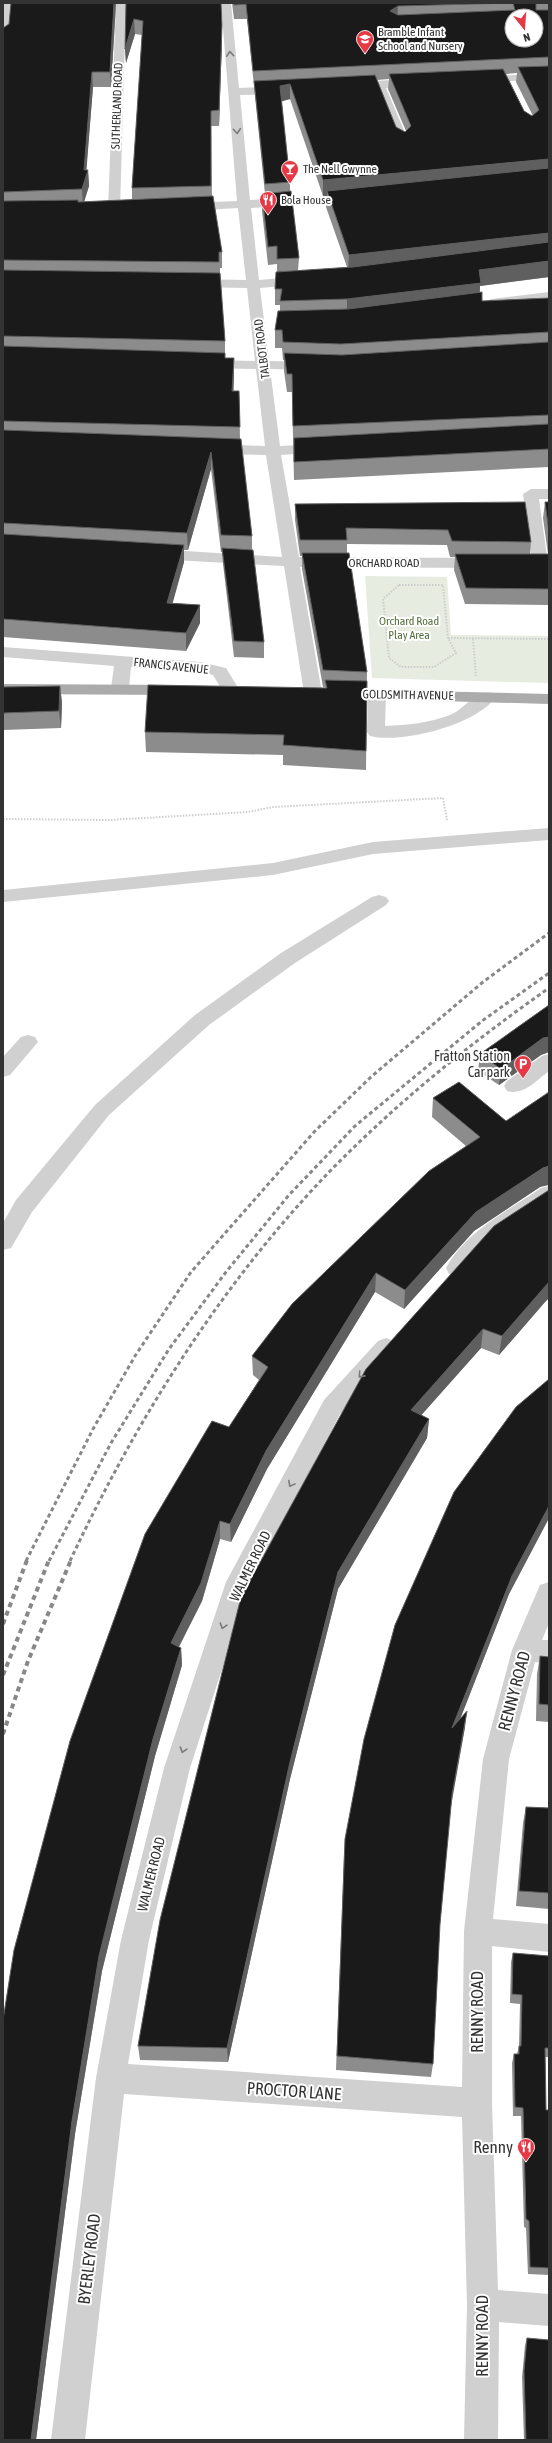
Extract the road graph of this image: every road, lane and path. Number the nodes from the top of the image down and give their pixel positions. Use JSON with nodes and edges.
{"nodes":[{"id":1,"x":8,"y":3,"type":"edge"},
{"id":2,"x":121,"y":3,"type":"edge"},
{"id":3,"x":226,"y":3,"type":"edge"},
{"id":4,"x":3,"y":39,"type":"edge"},
{"id":5,"x":549,"y":76,"type":"edge"},
{"id":6,"x":507,"y":78,"type":"junction"},
{"id":7,"x":470,"y":80,"type":"edge"},
{"id":8,"x":432,"y":82,"type":"edge"},
{"id":9,"x":379,"y":85,"type":"junction"},
{"id":10,"x":333,"y":87,"type":"edge"},
{"id":11,"x":295,"y":89,"type":"edge"},
{"id":12,"x":233,"y":92,"type":"junction"},
{"id":13,"x":514,"y":92,"type":"edge"},
{"id":14,"x":403,"y":142,"type":"edge"},
{"id":15,"x":373,"y":197,"type":"edge"},
{"id":16,"x":244,"y":206,"type":"junction"},
{"id":17,"x":175,"y":207,"type":"edge"},
{"id":18,"x":114,"y":209,"type":"junction"},
{"id":19,"x":129,"y":209,"type":"edge"},
{"id":20,"x":98,"y":210,"type":"edge"},
{"id":21,"x":322,"y":279,"type":"edge"},
{"id":22,"x":175,"y":283,"type":"edge"},
{"id":23,"x":254,"y":284,"type":"junction"},
{"id":24,"x":549,"y":296,"type":"edge"},
{"id":25,"x":479,"y":305,"type":"edge"},
{"id":26,"x":193,"y":364,"type":"edge"},
{"id":27,"x":264,"y":366,"type":"junction"},
{"id":28,"x":326,"y":366,"type":"edge"},
{"id":29,"x":336,"y":448,"type":"edge"},
{"id":30,"x":202,"y":449,"type":"edge"},
{"id":31,"x":273,"y":451,"type":"junction"},
{"id":32,"x":549,"y":494,"type":"edge"},
{"id":33,"x":136,"y":553,"type":"edge"},
{"id":34,"x":293,"y":562,"type":"junction"},
{"id":35,"x":501,"y":564,"type":"edge"},
{"id":36,"x":538,"y":564,"type":"edge"},
{"id":37,"x":448,"y":638,"type":"junction"},
{"id":38,"x":472,"y":639,"type":"junction"},
{"id":39,"x":549,"y":639,"type":"edge"},
{"id":40,"x":3,"y":652,"type":"edge"},
{"id":41,"x":123,"y":661,"type":"junction"},
{"id":42,"x":477,"y":678,"type":"dead end"},
{"id":43,"x":120,"y":688,"type":"junction"},
{"id":44,"x":3,"y":689,"type":"edge"},
{"id":45,"x":192,"y":690,"type":"edge"},
{"id":46,"x":231,"y":691,"type":"edge"},
{"id":47,"x":305,"y":693,"type":"joint"},
{"id":48,"x":377,"y":695,"type":"junction"},
{"id":49,"x":487,"y":697,"type":"junction"},
{"id":50,"x":549,"y":699,"type":"edge"},
{"id":51,"x":3,"y":819,"type":"edge"},
{"id":52,"x":549,"y":834,"type":"edge"},
{"id":53,"x":451,"y":840,"type":"junction"},
{"id":54,"x":3,"y":896,"type":"edge"},
{"id":55,"x":378,"y":901,"type":"dead end"},
{"id":56,"x":28,"y":1042,"type":"dead end"},
{"id":57,"x":549,"y":1061,"type":"edge"},
{"id":58,"x":3,"y":1070,"type":"edge"},
{"id":59,"x":514,"y":1086,"type":"dead end"},
{"id":60,"x":549,"y":1194,"type":"edge"},
{"id":61,"x":3,"y":1242,"type":"edge"},
{"id":62,"x":442,"y":1285,"type":"edge"},
{"id":63,"x":400,"y":1332,"type":"edge"},
{"id":64,"x":549,"y":1593,"type":"edge"},
{"id":65,"x":537,"y":1651,"type":"edge"},
{"id":66,"x":478,"y":1931,"type":"junction"},
{"id":67,"x":549,"y":1938,"type":"edge"},
{"id":68,"x":111,"y":2078,"type":"junction"},
{"id":69,"x":477,"y":2103,"type":"junction"},
{"id":70,"x":483,"y":2305,"type":"junction"},
{"id":71,"x":549,"y":2310,"type":"edge"},
{"id":72,"x":68,"y":2440,"type":"edge"},
{"id":73,"x":481,"y":2440,"type":"edge"}],
"edges":[{"from":1,"to":4,"type":"street"},
{"from":2,"to":18,"type":"street","name":"SUTHERLAND ROAD"},
{"from":12,"to":3,"type":"street","name":"TALBOT ROAD","one_way":true},
{"from":5,"to":6,"type":"street"},
{"from":6,"to":7,"type":"street"},
{"from":6,"to":13,"type":"street"},
{"from":8,"to":9,"type":"street"},
{"from":9,"to":10,"type":"street"},
{"from":9,"to":14,"type":"street"},
{"from":11,"to":12,"type":"street"},
{"from":12,"to":16,"type":"street","name":"TALBOT ROAD","one_way":true},
{"from":15,"to":16,"type":"street"},
{"from":16,"to":17,"type":"street"},
{"from":16,"to":23,"type":"street","name":"TALBOT ROAD"},
{"from":18,"to":19,"type":"street"},
{"from":18,"to":20,"type":"street"},
{"from":21,"to":23,"type":"street"},
{"from":22,"to":23,"type":"street"},
{"from":23,"to":27,"type":"street","name":"TALBOT ROAD"},
{"from":24,"to":25,"type":"street"},
{"from":26,"to":27,"type":"street"},
{"from":27,"to":28,"type":"street"},
{"from":27,"to":31,"type":"street","name":"TALBOT ROAD"},
{"from":29,"to":31,"type":"street"},
{"from":30,"to":31,"type":"street"},
{"from":31,"to":34,"type":"street","name":"TALBOT ROAD"},
{"from":32,"to":36,"type":"street"},
{"from":33,"to":34,"type":"street","name":"ORCHARD ROAD"},
{"from":34,"to":35,"type":"street","name":"ORCHARD ROAD"},
{"from":34,"to":47,"type":"street","name":"TALBOT ROAD"},
{"from":37,"to":37,"type":"path"},
{"from":37,"to":38,"type":"path"},
{"from":38,"to":39,"type":"path"},
{"from":38,"to":42,"type":"path"},
{"from":40,"to":41,"type":"street","name":"FRANCIS AVENUE"},
{"from":41,"to":43,"type":"street","name":"FRANCIS AVENUE"},
{"from":41,"to":46,"type":"street","name":"FRANCIS AVENUE"},
{"from":43,"to":44,"type":"main road"},
{"from":43,"to":45,"type":"main road"},
{"from":47,"to":48,"type":"main road","name":"GOLDSMITH AVENUE"},
{"from":48,"to":49,"type":"main road","name":"GOLDSMITH AVENUE"},
{"from":48,"to":49,"type":"street"},
{"from":49,"to":50,"type":"main road","name":"GOLDSMITH AVENUE"},
{"from":51,"to":53,"type":"path"},
{"from":52,"to":53,"type":"street"},
{"from":53,"to":54,"type":"street"},
{"from":55,"to":61,"type":"street"},
{"from":56,"to":58,"type":"street"},
{"from":57,"to":59,"type":"street"},
{"from":60,"to":62,"type":"street"},
{"from":63,"to":68,"type":"street","name":"WALMER ROAD","one_way":true},
{"from":64,"to":65,"type":"street","name":"RENNY ROAD"},
{"from":65,"to":66,"type":"street","name":"RENNY ROAD"},
{"from":66,"to":67,"type":"street"},
{"from":66,"to":69,"type":"street","name":"RENNY ROAD"},
{"from":68,"to":69,"type":"street","name":"PROCTOR LANE"},
{"from":68,"to":72,"type":"street","name":"BYERLEY ROAD"},
{"from":69,"to":70,"type":"street","name":"RENNY ROAD"},
{"from":70,"to":71,"type":"street"},
{"from":70,"to":73,"type":"street","name":"RENNY ROAD"}]}
